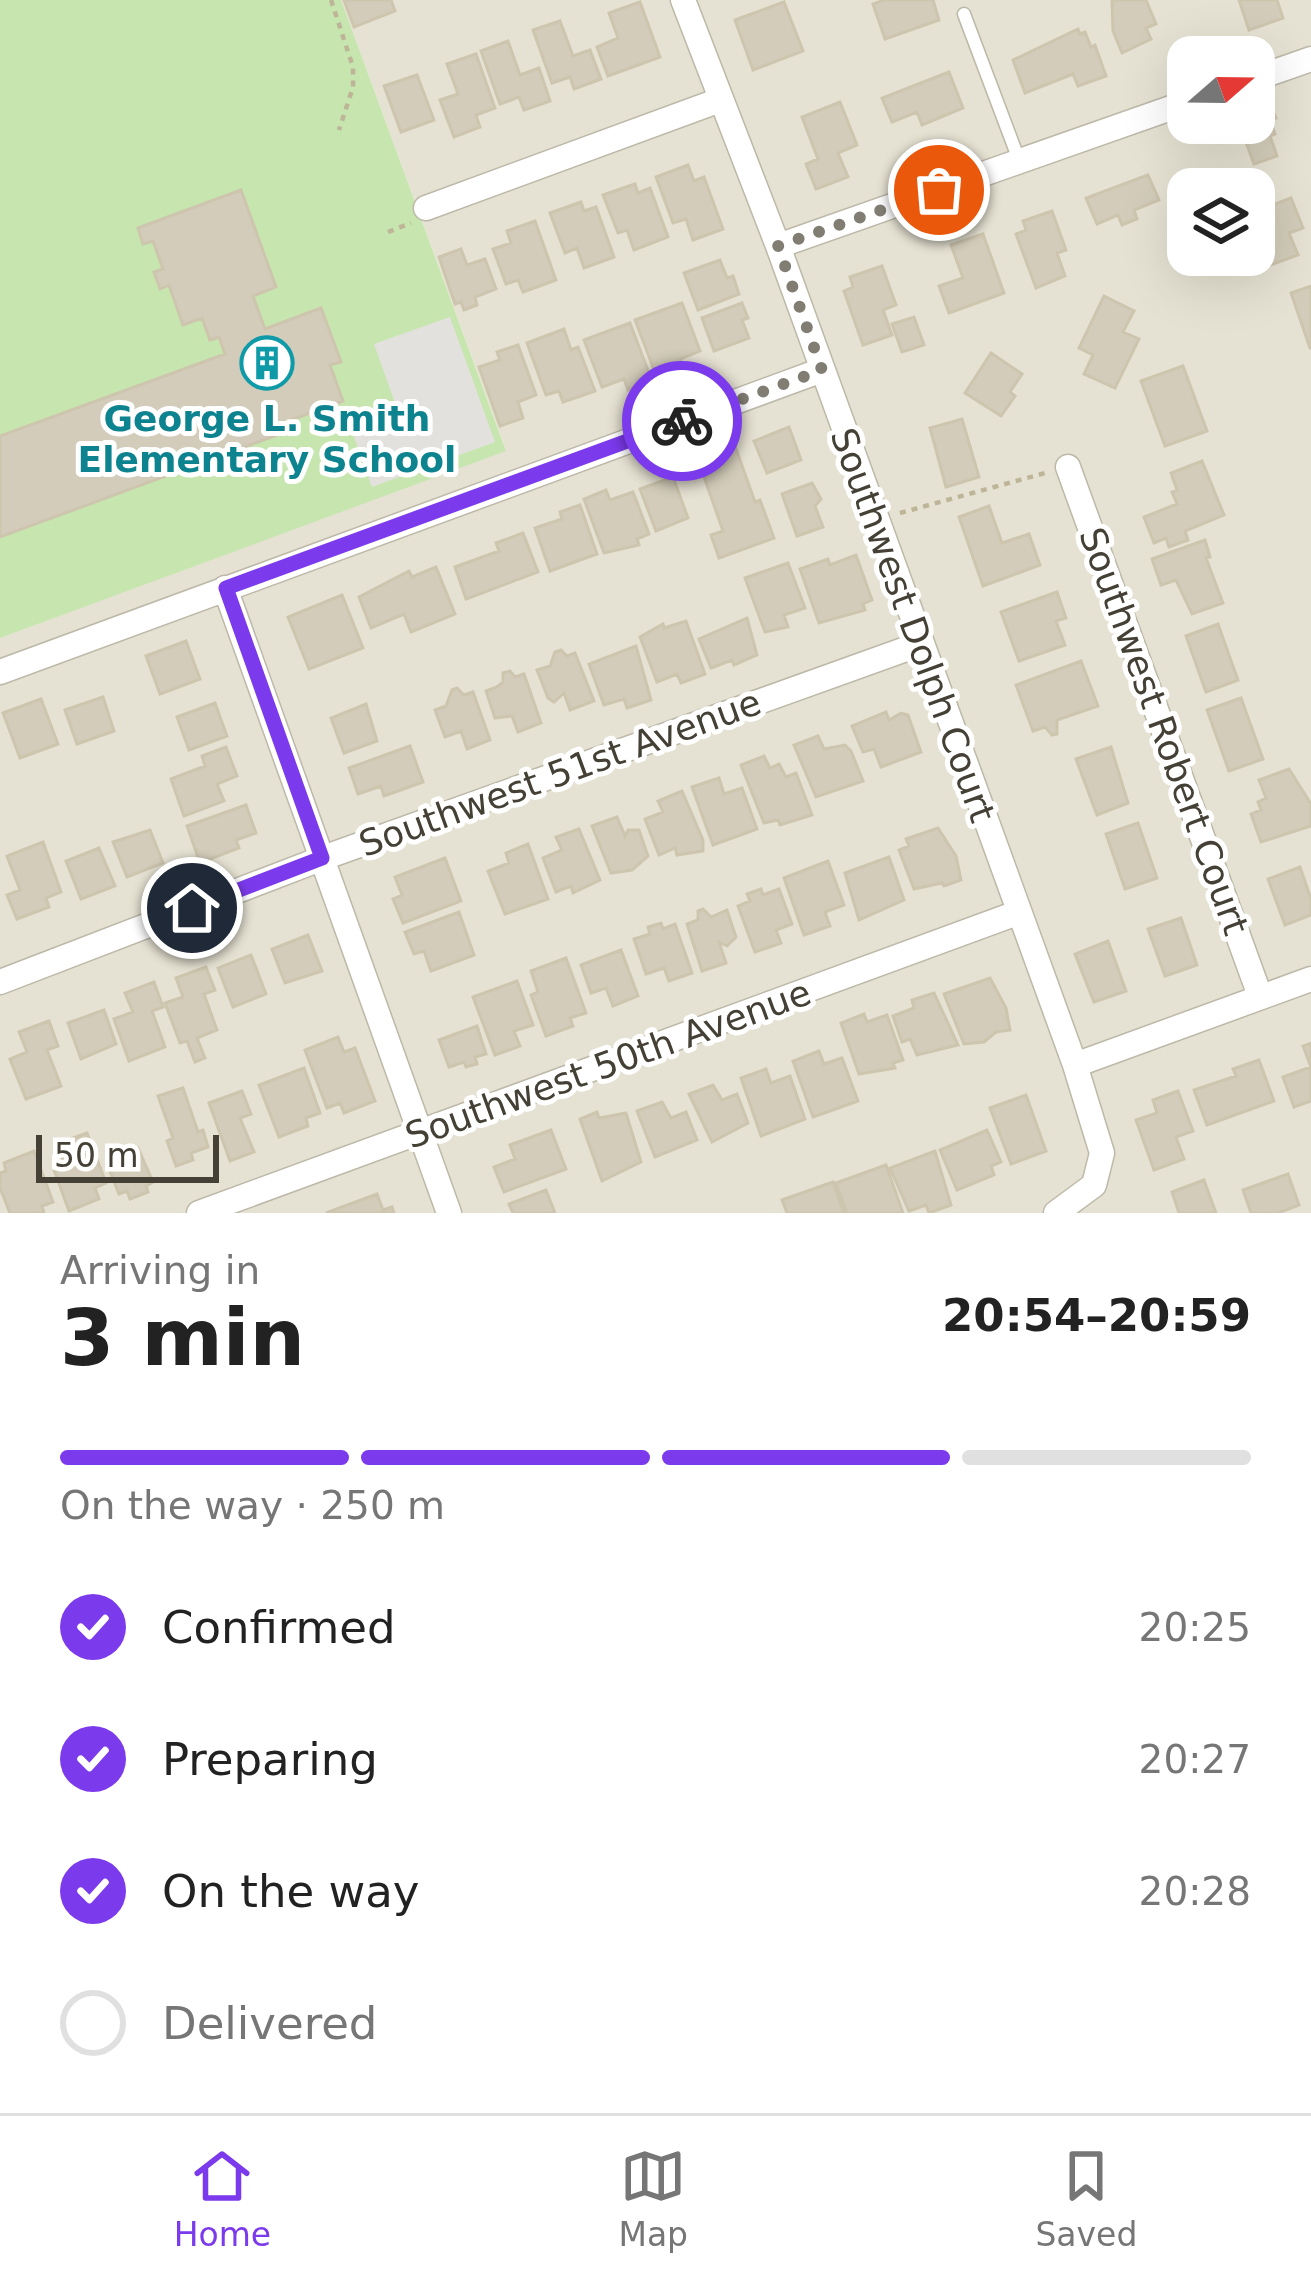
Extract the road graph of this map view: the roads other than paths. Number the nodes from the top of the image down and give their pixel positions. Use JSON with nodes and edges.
{"nodes":[{"id":1,"x":683,"y":0,"type":"edge"},
{"id":2,"x":964,"y":14,"type":"dead end"},
{"id":3,"x":1308,"y":68,"type":"edge"},
{"id":4,"x":1275,"y":75,"type":"edge"},
{"id":5,"x":720,"y":100,"type":"junction"},
{"id":6,"x":1167,"y":109,"type":"edge"},
{"id":7,"x":1019,"y":161,"type":"junction"},
{"id":8,"x":426,"y":208,"type":"dead end"},
{"id":9,"x":778,"y":246,"type":"junction"},
{"id":10,"x":822,"y":370,"type":"junction"},
{"id":11,"x":1068,"y":467,"type":"road end"},
{"id":12,"x":226,"y":588,"type":"junction"},
{"id":13,"x":920,"y":644,"type":"junction"},
{"id":14,"x":0,"y":672,"type":"edge"},
{"id":15,"x":322,"y":858,"type":"junction"},
{"id":16,"x":1017,"y":914,"type":"junction"},
{"id":17,"x":1311,"y":979,"type":"edge"},
{"id":18,"x":0,"y":982,"type":"edge"},
{"id":19,"x":1260,"y":996,"type":"junction"},
{"id":20,"x":1075,"y":1066,"type":"junction"},
{"id":21,"x":420,"y":1133,"type":"junction"},
{"id":22,"x":200,"y":1213,"type":"edge"},
{"id":23,"x":449,"y":1213,"type":"edge"},
{"id":24,"x":1056,"y":1213,"type":"edge"}],
"edges":[{"from":1,"to":5,"type":"street","name":"Southwest Dolph Court"},
{"from":2,"to":7,"type":"lane"},
{"from":3,"to":4,"type":"street"},
{"from":5,"to":8,"type":"street"},
{"from":5,"to":9,"type":"street","name":"Southwest Dolph Court"},
{"from":6,"to":7,"type":"street"},
{"from":7,"to":9,"type":"street"},
{"from":9,"to":10,"type":"street","name":"Southwest Dolph Court"},
{"from":10,"to":12,"type":"street"},
{"from":10,"to":13,"type":"street","name":"Southwest Dolph Court"},
{"from":11,"to":19,"type":"street","name":"Southwest Robert Court"},
{"from":12,"to":14,"type":"street"},
{"from":12,"to":15,"type":"street"},
{"from":13,"to":15,"type":"street","name":"Southwest 51st Avenue"},
{"from":13,"to":16,"type":"street","name":"Southwest Dolph Court"},
{"from":15,"to":18,"type":"street","name":"Southwest 51st Avenue"},
{"from":15,"to":21,"type":"street"},
{"from":16,"to":20,"type":"street","name":"Southwest Dolph Court"},
{"from":16,"to":21,"type":"street","name":"Southwest 50th Avenue"},
{"from":17,"to":19,"type":"street"},
{"from":19,"to":20,"type":"street"},
{"from":20,"to":24,"type":"street","name":"Southwest Dolph Court"},
{"from":21,"to":22,"type":"street","name":"Southwest 50th Avenue"},
{"from":21,"to":23,"type":"street"}]}
